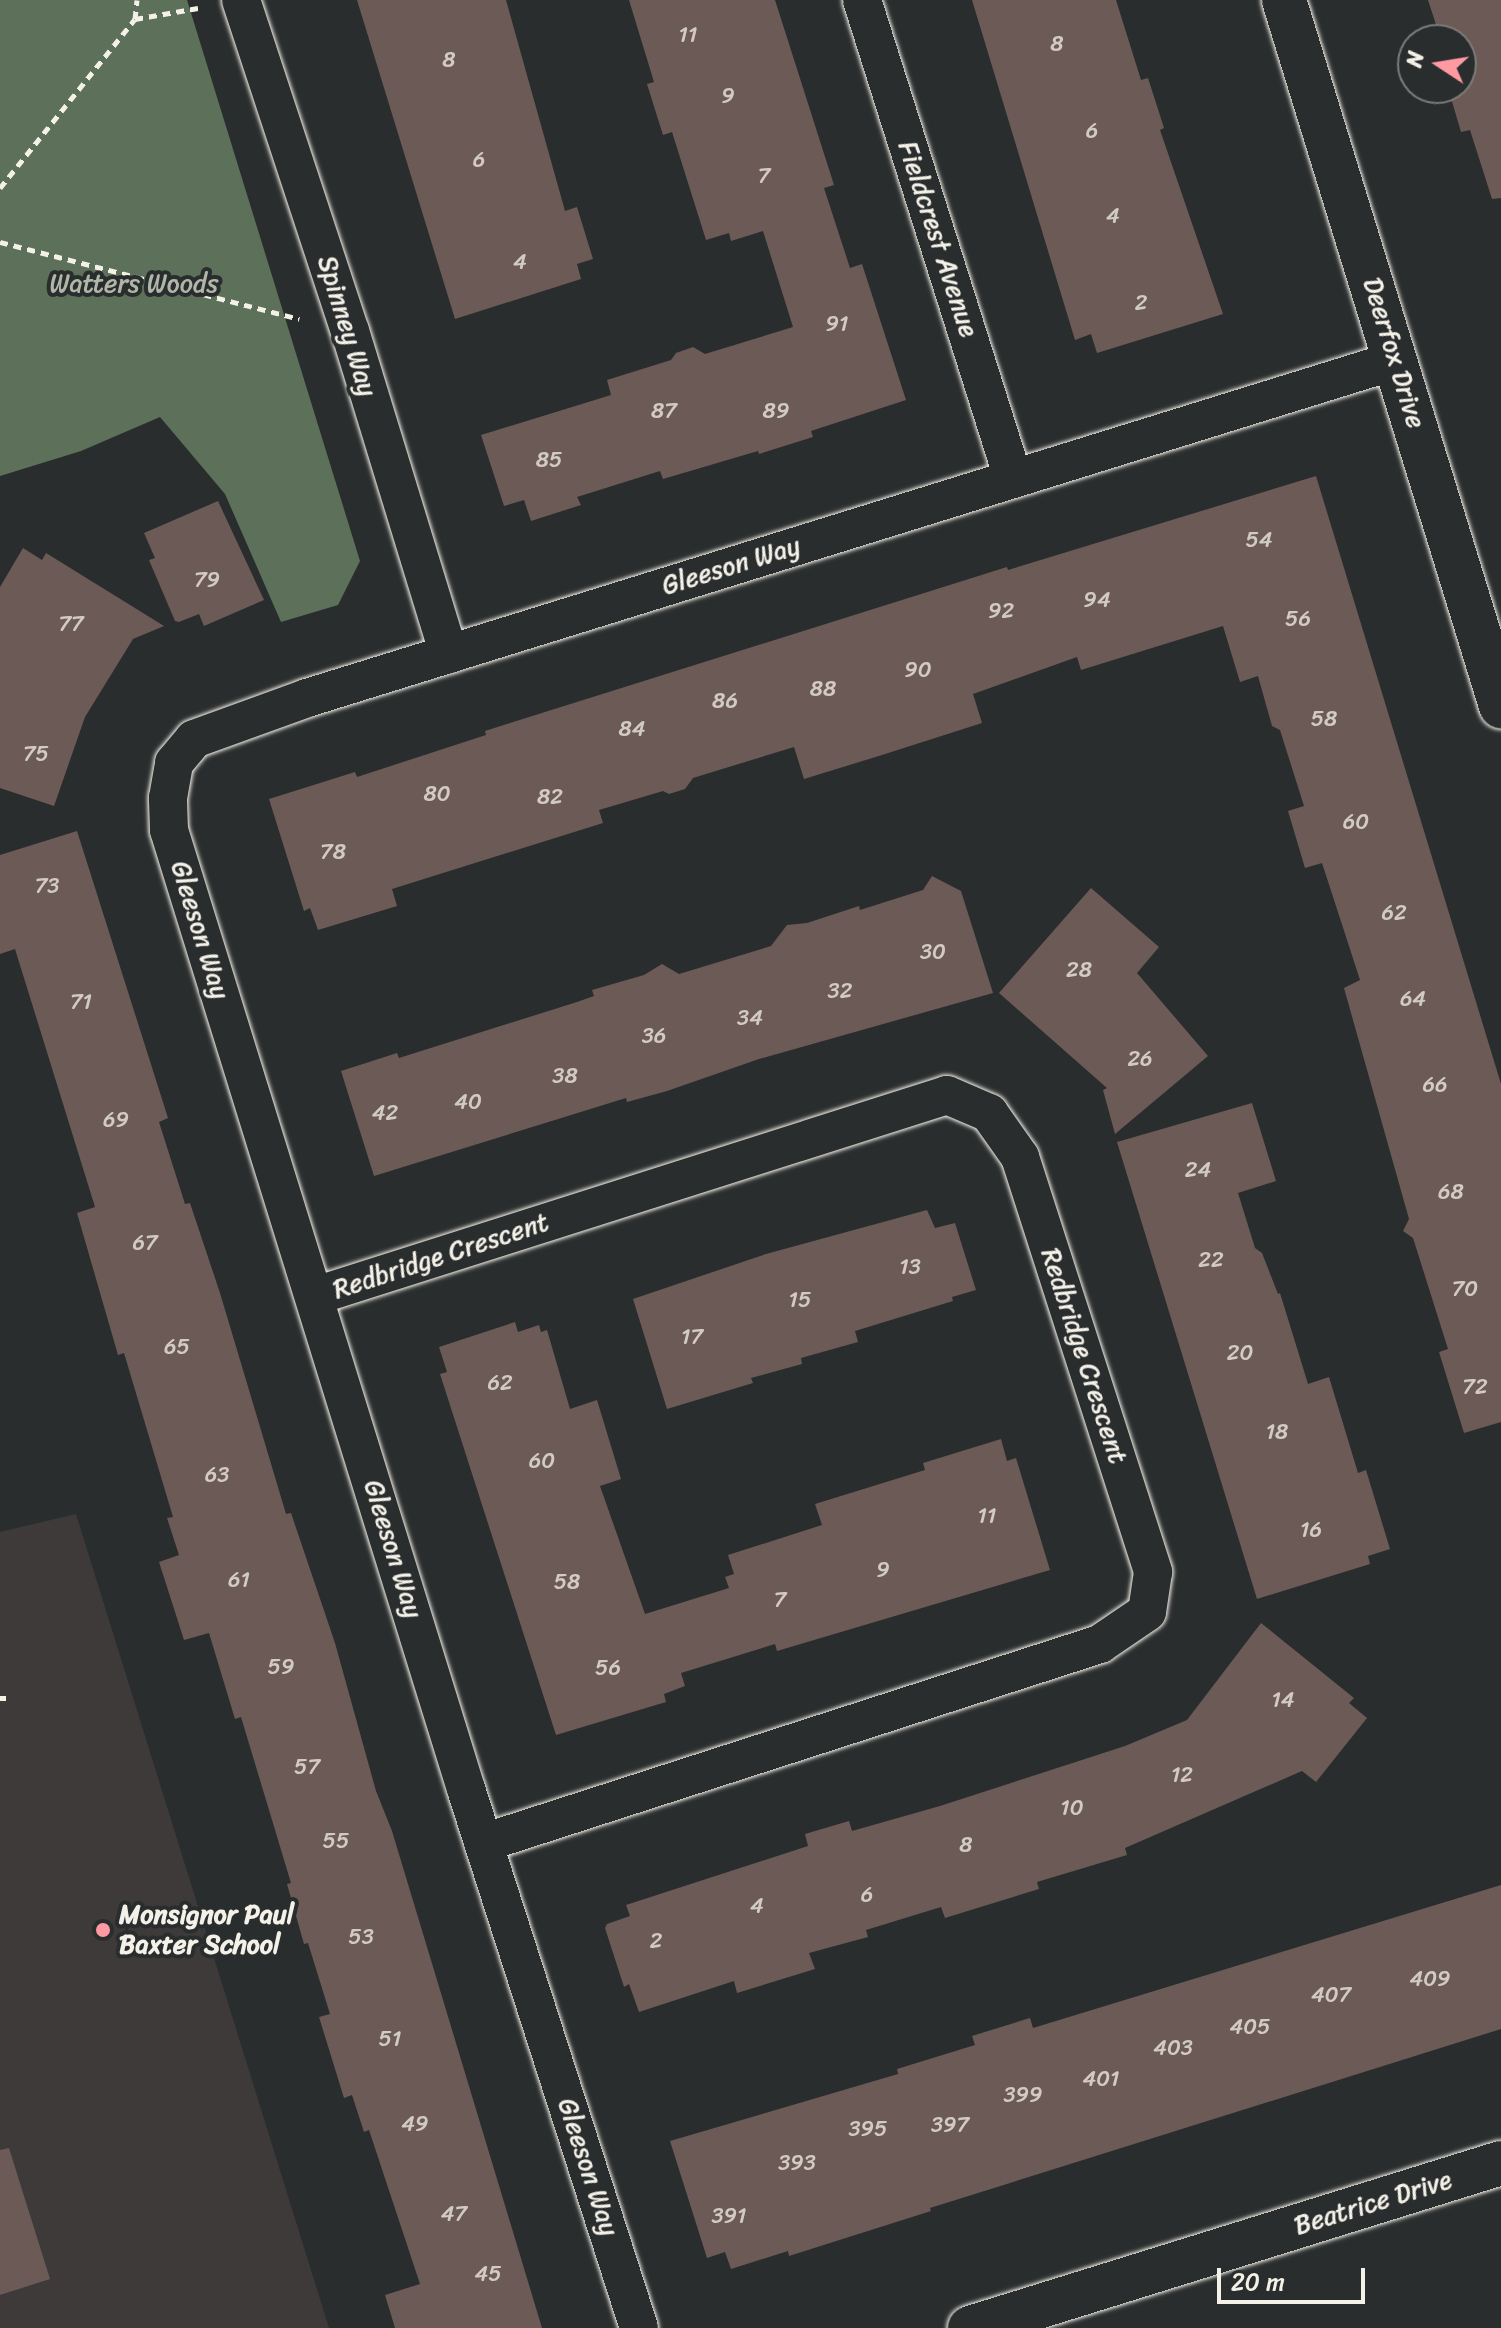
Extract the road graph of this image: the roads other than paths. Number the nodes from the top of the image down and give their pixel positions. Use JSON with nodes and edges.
{"nodes":[{"id":1,"x":241,"y":0,"type":"edge"},
{"id":2,"x":862,"y":0,"type":"edge"},
{"id":3,"x":1284,"y":0,"type":"edge"},
{"id":4,"x":1397,"y":360,"type":"junction"},
{"id":5,"x":1013,"y":478,"type":"junction"},
{"id":6,"x":449,"y":654,"type":"junction"},
{"id":7,"x":1501,"y":706,"type":"edge"},
{"id":8,"x":315,"y":1296,"type":"junction"},
{"id":9,"x":483,"y":1843,"type":"junction"},
{"id":10,"x":1501,"y":2163,"type":"edge"},
{"id":11,"x":639,"y":2328,"type":"edge"},
{"id":12,"x":970,"y":2328,"type":"edge"}],
"edges":[{"from":1,"to":6,"type":"street","name":"Spinney Way"},
{"from":2,"to":5,"type":"street","name":"Fieldcrest Avenue"},
{"from":3,"to":4,"type":"street","name":"Deerfox Drive"},
{"from":4,"to":5,"type":"street","name":"Gleeson Way"},
{"from":4,"to":7,"type":"street","name":"Deerfox Drive"},
{"from":5,"to":6,"type":"street","name":"Gleeson Way"},
{"from":6,"to":8,"type":"street","name":"Gleeson Way"},
{"from":8,"to":9,"type":"street","name":"Gleeson Way"},
{"from":8,"to":9,"type":"street","name":"Redbridge Crescent"},
{"from":9,"to":11,"type":"street","name":"Gleeson Way"},
{"from":10,"to":12,"type":"street","name":"Beatrice Drive"}]}
